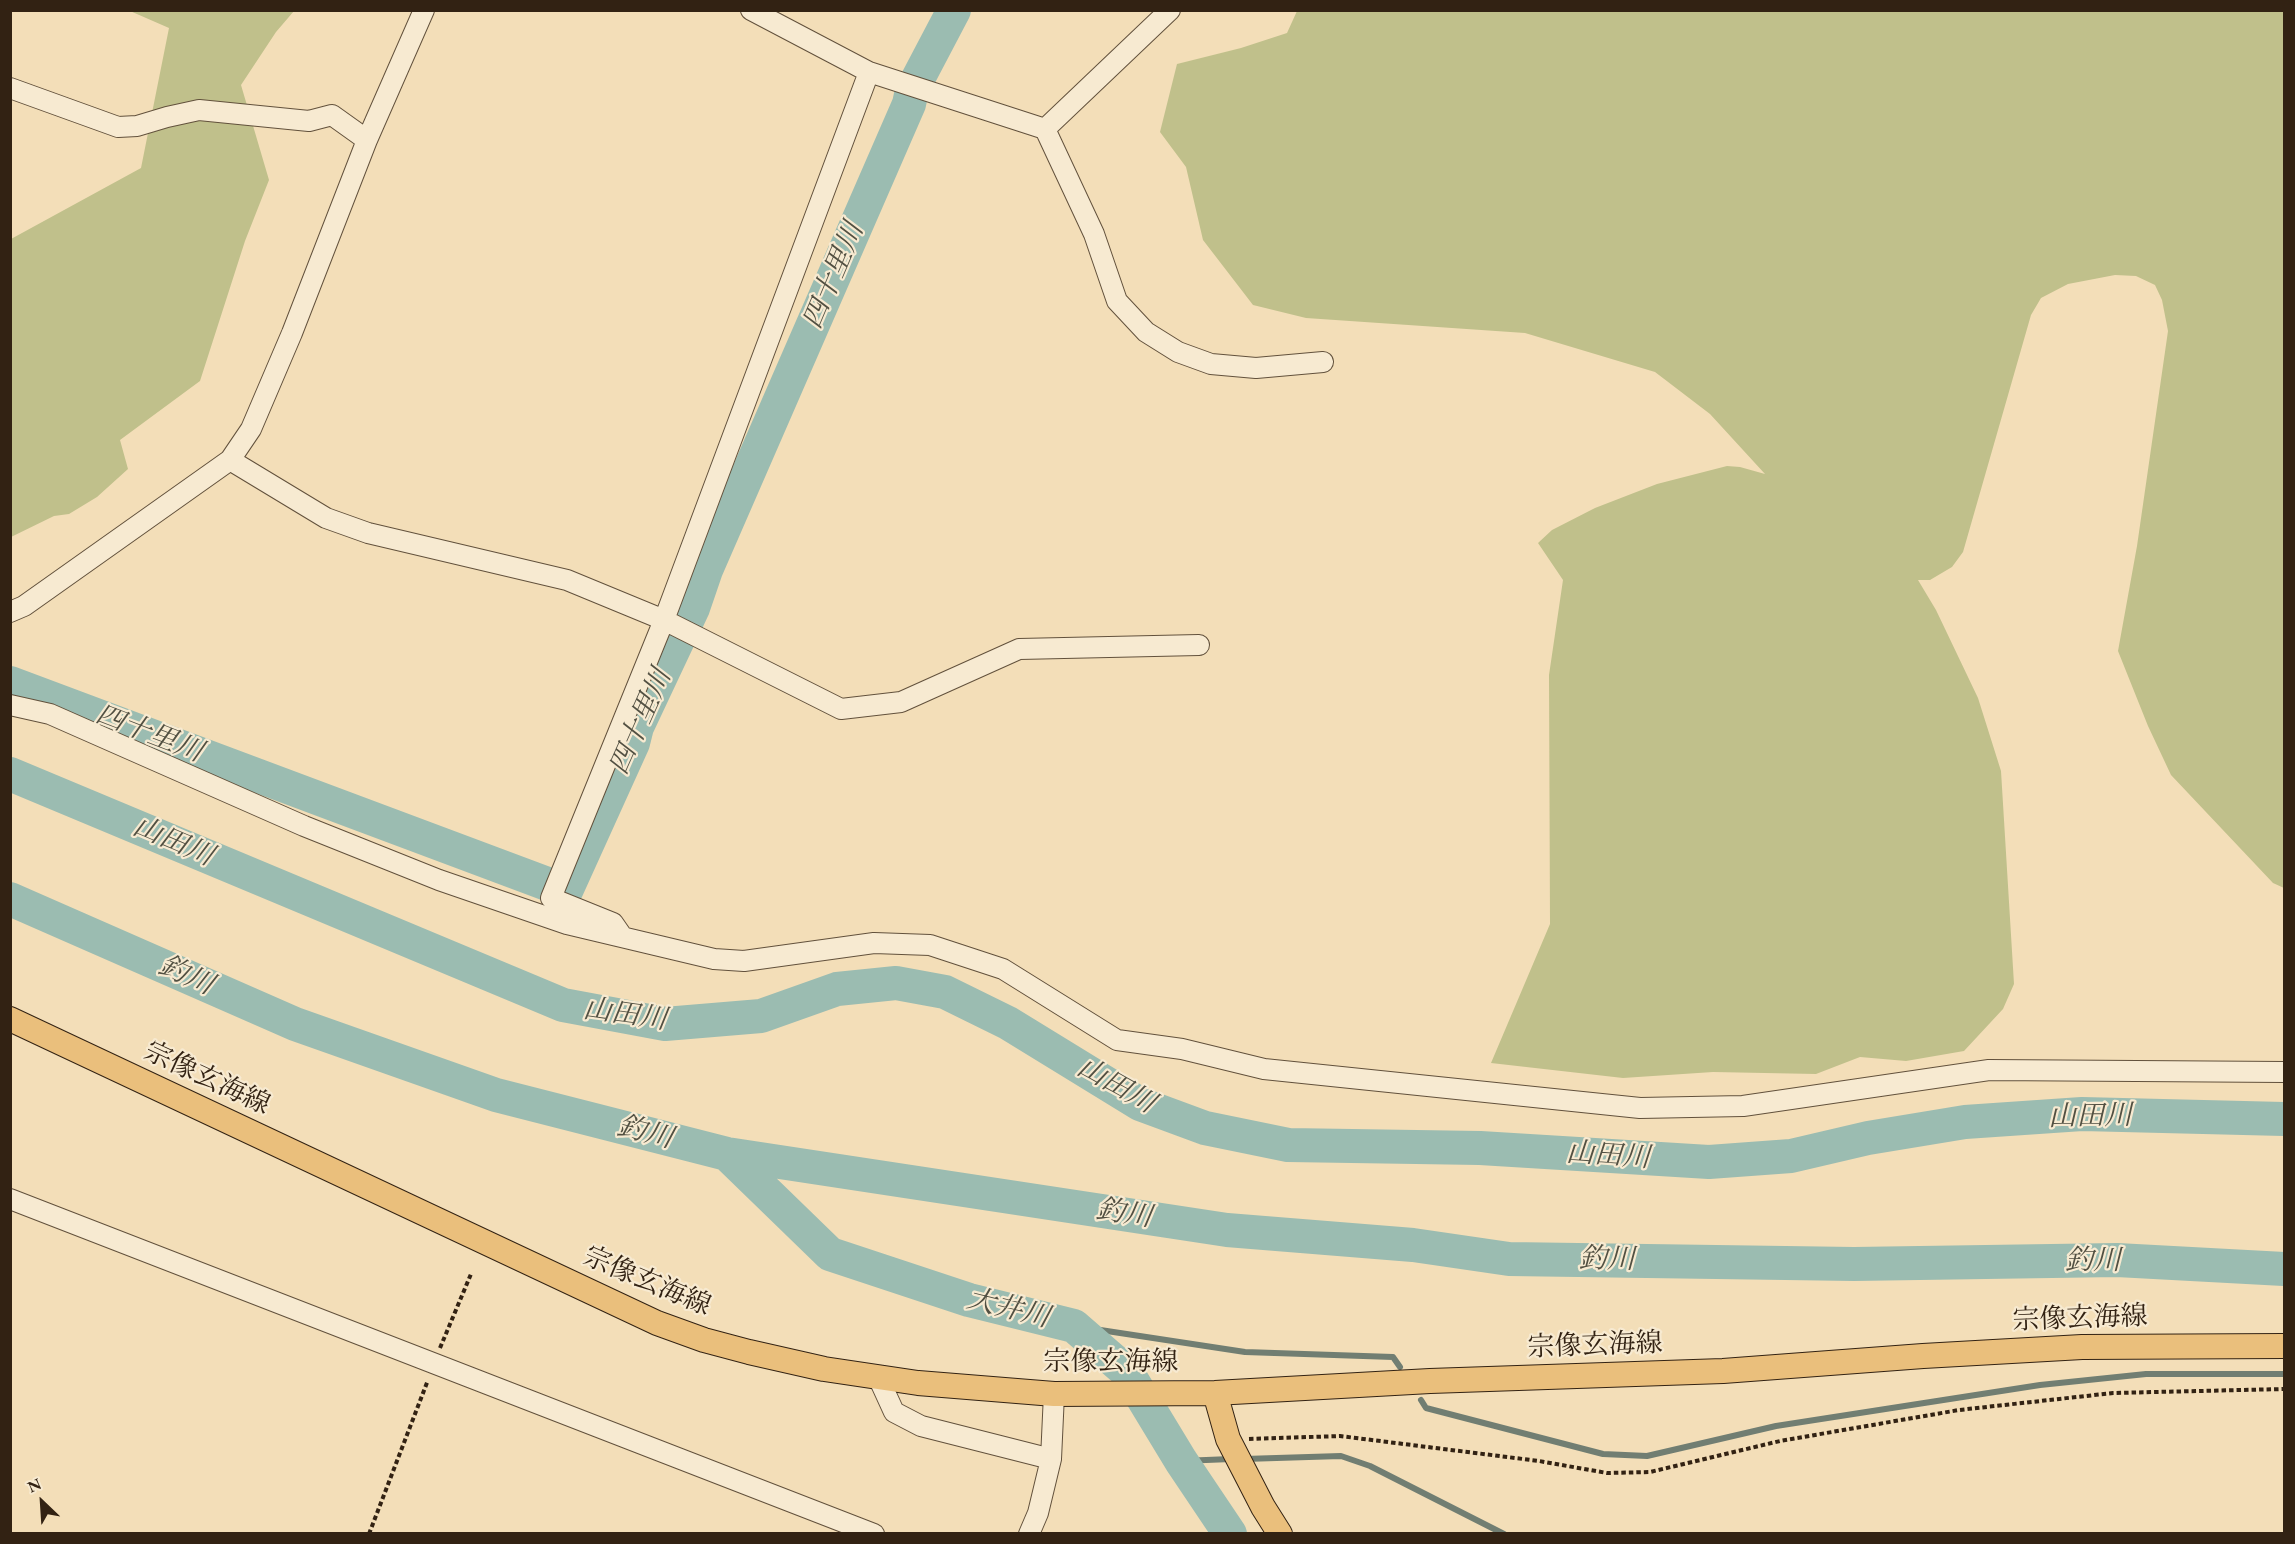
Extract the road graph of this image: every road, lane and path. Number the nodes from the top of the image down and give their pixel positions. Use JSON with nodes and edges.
{"nodes":[{"id":1,"x":424,"y":10,"type":"edge"},
{"id":2,"x":751,"y":10,"type":"edge"},
{"id":3,"x":1170,"y":10,"type":"edge"},
{"id":4,"x":869,"y":72,"type":"junction"},
{"id":5,"x":10,"y":88,"type":"edge"},
{"id":6,"x":1045,"y":129,"type":"junction"},
{"id":7,"x":367,"y":140,"type":"junction"},
{"id":8,"x":1323,"y":362,"type":"dead end"},
{"id":9,"x":230,"y":460,"type":"junction"},
{"id":10,"x":10,"y":612,"type":"edge"},
{"id":11,"x":664,"y":620,"type":"junction"},
{"id":12,"x":1199,"y":645,"type":"dead end"},
{"id":13,"x":10,"y":705,"type":"edge"},
{"id":14,"x":622,"y":936,"type":"junction"},
{"id":15,"x":10,"y":1019,"type":"edge"},
{"id":16,"x":2284,"y":1072,"type":"edge"},
{"id":17,"x":10,"y":1198,"type":"edge"},
{"id":18,"x":471,"y":1274,"type":"dead end"},
{"id":19,"x":2284,"y":1346,"type":"edge"},
{"id":20,"x":434,"y":1362,"type":"junction"},
{"id":21,"x":878,"y":1377,"type":"junction"},
{"id":22,"x":2284,"y":1389,"type":"edge"},
{"id":23,"x":1215,"y":1393,"type":"junction"},
{"id":24,"x":1054,"y":1394,"type":"junction"},
{"id":25,"x":1228,"y":1439,"type":"junction"},
{"id":26,"x":1051,"y":1459,"type":"junction"},
{"id":27,"x":369,"y":1533,"type":"edge"},
{"id":28,"x":874,"y":1533,"type":"edge"},
{"id":29,"x":1029,"y":1533,"type":"edge"},
{"id":30,"x":1280,"y":1533,"type":"edge"}],
"edges":[{"from":1,"to":7,"type":"street"},
{"from":2,"to":4,"type":"street"},
{"from":3,"to":6,"type":"street"},
{"from":4,"to":6,"type":"street"},
{"from":4,"to":11,"type":"street"},
{"from":5,"to":7,"type":"street"},
{"from":6,"to":8,"type":"street"},
{"from":7,"to":9,"type":"street"},
{"from":9,"to":10,"type":"street"},
{"from":9,"to":11,"type":"street"},
{"from":11,"to":12,"type":"street"},
{"from":11,"to":14,"type":"street"},
{"from":13,"to":14,"type":"street"},
{"from":14,"to":16,"type":"street"},
{"from":15,"to":21,"type":"main road","name":"宗像玄海線"},
{"from":17,"to":20,"type":"street"},
{"from":18,"to":20,"type":"path"},
{"from":19,"to":23,"type":"main road","name":"宗像玄海線"},
{"from":20,"to":27,"type":"path"},
{"from":20,"to":28,"type":"street"},
{"from":21,"to":24,"type":"main road","name":"宗像玄海線"},
{"from":21,"to":26,"type":"street"},
{"from":22,"to":25,"type":"path"},
{"from":23,"to":24,"type":"main road","name":"宗像玄海線"},
{"from":23,"to":25,"type":"main road"},
{"from":24,"to":26,"type":"street"},
{"from":25,"to":30,"type":"main road"},
{"from":26,"to":29,"type":"street"}]}
